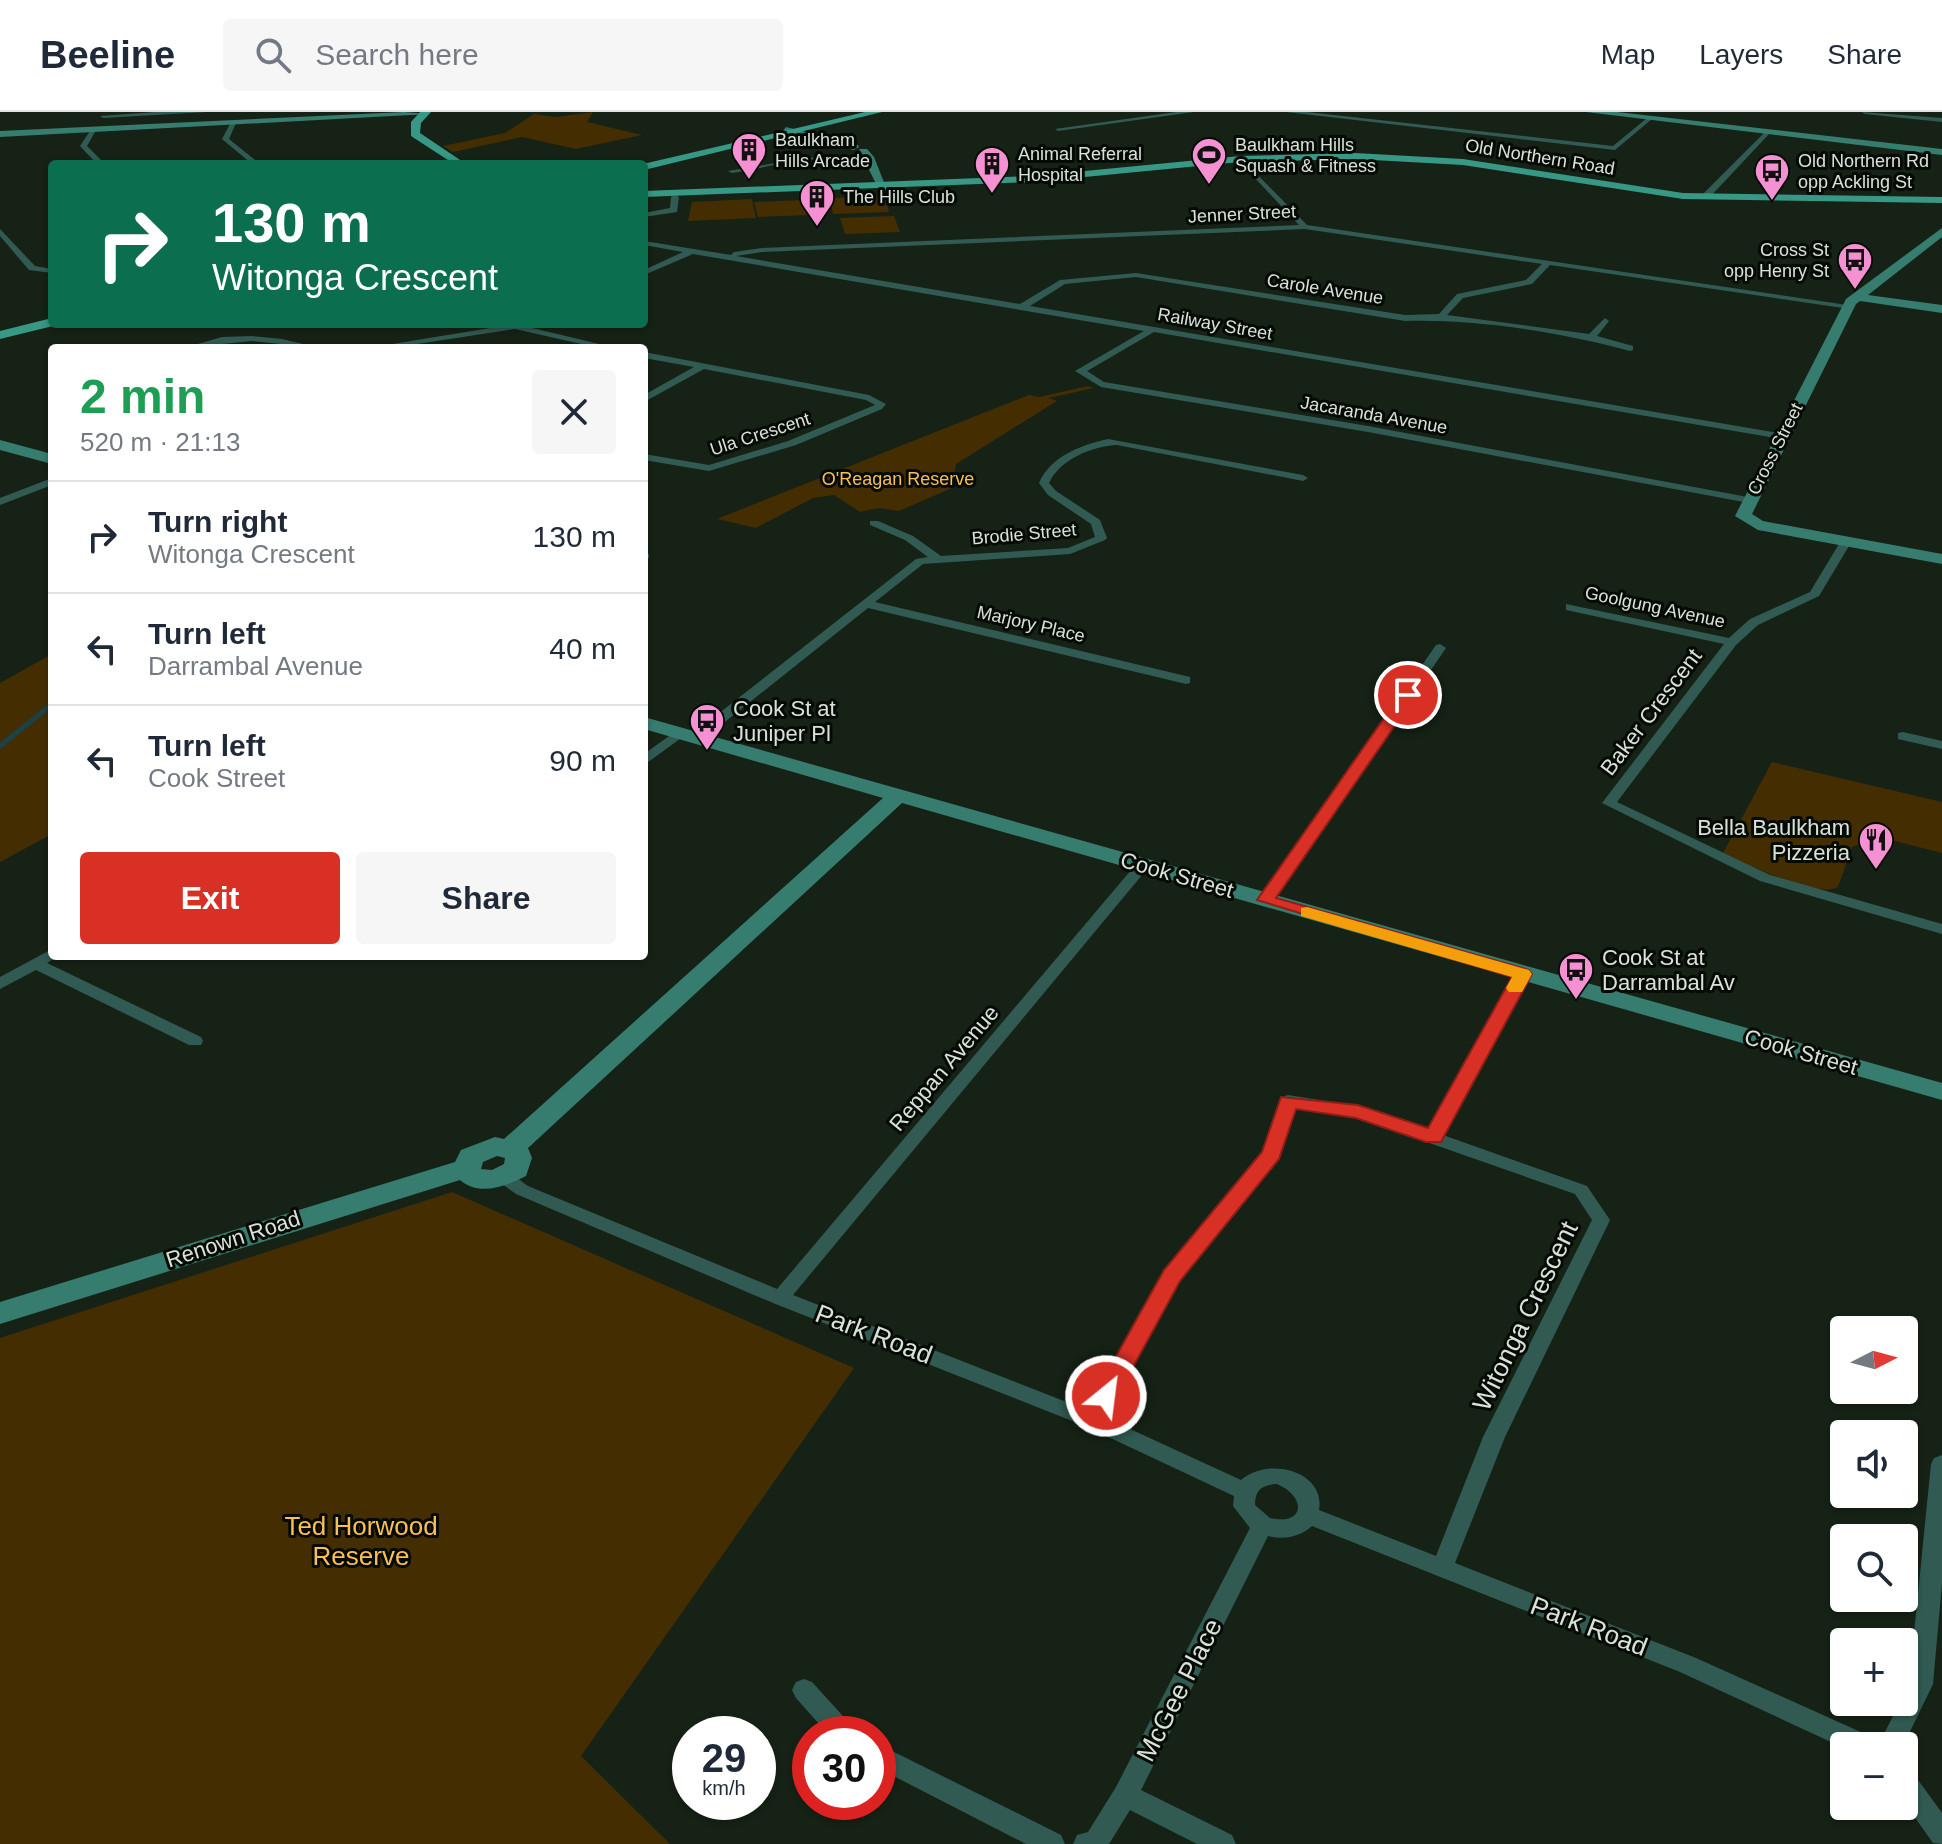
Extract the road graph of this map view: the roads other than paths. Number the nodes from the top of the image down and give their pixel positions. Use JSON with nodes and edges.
{"nodes":[{"id":1,"x":204,"y":112,"type":"edge"},
{"id":2,"x":212,"y":112,"type":"edge"},
{"id":3,"x":866,"y":112,"type":"edge"},
{"id":4,"x":877,"y":112,"type":"edge"},
{"id":5,"x":1121,"y":112,"type":"edge"},
{"id":6,"x":1191,"y":112,"type":"edge"},
{"id":7,"x":1289,"y":112,"type":"edge"},
{"id":8,"x":1591,"y":112,"type":"edge"},
{"id":9,"x":1865,"y":112,"type":"edge"},
{"id":10,"x":421,"y":113,"type":"edge"},
{"id":11,"x":104,"y":114,"type":"edge"},
{"id":12,"x":313,"y":116,"type":"edge"},
{"id":13,"x":1641,"y":116,"type":"edge"},
{"id":14,"x":1138,"y":119,"type":"junction"},
{"id":15,"x":1942,"y":120,"type":"edge"},
{"id":16,"x":233,"y":123,"type":"junction"},
{"id":17,"x":196,"y":125,"type":"junction"},
{"id":18,"x":1058,"y":129,"type":"dead end"},
{"id":19,"x":94,"y":130,"type":"junction"},
{"id":20,"x":790,"y":130,"type":"junction"},
{"id":21,"x":1767,"y":133,"type":"junction"},
{"id":22,"x":0,"y":134,"type":"edge"},
{"id":23,"x":859,"y":150,"type":"junction"},
{"id":24,"x":1942,"y":152,"type":"edge"},
{"id":25,"x":840,"y":157,"type":"junction"},
{"id":26,"x":1240,"y":159,"type":"junction"},
{"id":27,"x":97,"y":160,"type":"edge"},
{"id":28,"x":251,"y":160,"type":"edge"},
{"id":29,"x":445,"y":160,"type":"edge"},
{"id":30,"x":455,"y":160,"type":"edge"},
{"id":31,"x":648,"y":162,"type":"edge"},
{"id":32,"x":648,"y":166,"type":"edge"},
{"id":33,"x":874,"y":166,"type":"junction"},
{"id":34,"x":732,"y":171,"type":"dead end"},
{"id":35,"x":883,"y":187,"type":"junction"},
{"id":36,"x":648,"y":196,"type":"edge"},
{"id":37,"x":648,"y":196,"type":"edge"},
{"id":38,"x":675,"y":197,"type":"junction"},
{"id":39,"x":1705,"y":197,"type":"junction"},
{"id":40,"x":1942,"y":200,"type":"edge"},
{"id":41,"x":648,"y":214,"type":"edge"},
{"id":42,"x":1305,"y":227,"type":"junction"},
{"id":43,"x":0,"y":231,"type":"edge"},
{"id":44,"x":1942,"y":231,"type":"edge"},
{"id":45,"x":648,"y":244,"type":"edge"},
{"id":46,"x":692,"y":251,"type":"junction"},
{"id":47,"x":727,"y":257,"type":"junction"},
{"id":48,"x":1547,"y":263,"type":"junction"},
{"id":49,"x":48,"y":270,"type":"edge"},
{"id":50,"x":648,"y":271,"type":"edge"},
{"id":51,"x":1853,"y":302,"type":"junction"},
{"id":52,"x":1022,"y":307,"type":"junction"},
{"id":53,"x":1942,"y":309,"type":"edge"},
{"id":54,"x":1441,"y":317,"type":"junction"},
{"id":55,"x":48,"y":321,"type":"edge"},
{"id":56,"x":1605,"y":321,"type":"dead end"},
{"id":57,"x":511,"y":328,"type":"edge"},
{"id":58,"x":522,"y":328,"type":"edge"},
{"id":59,"x":1152,"y":330,"type":"junction"},
{"id":60,"x":0,"y":332,"type":"edge"},
{"id":61,"x":1591,"y":337,"type":"junction"},
{"id":62,"x":212,"y":344,"type":"edge"},
{"id":63,"x":296,"y":344,"type":"edge"},
{"id":64,"x":401,"y":344,"type":"edge"},
{"id":65,"x":593,"y":344,"type":"edge"},
{"id":66,"x":1630,"y":348,"type":"dead end"},
{"id":67,"x":648,"y":356,"type":"edge"},
{"id":68,"x":703,"y":366,"type":"junction"},
{"id":69,"x":648,"y":397,"type":"edge"},
{"id":70,"x":895,"y":403,"type":"dead end"},
{"id":71,"x":881,"y":404,"type":"junction"},
{"id":72,"x":1781,"y":436,"type":"junction"},
{"id":73,"x":0,"y":445,"type":"edge"},
{"id":74,"x":48,"y":458,"type":"edge"},
{"id":75,"x":648,"y":458,"type":"edge"},
{"id":76,"x":1303,"y":478,"type":"dead end"},
{"id":77,"x":48,"y":483,"type":"edge"},
{"id":78,"x":1749,"y":500,"type":"junction"},
{"id":79,"x":0,"y":502,"type":"edge"},
{"id":80,"x":874,"y":523,"type":"dead end"},
{"id":81,"x":1846,"y":541,"type":"junction"},
{"id":82,"x":937,"y":558,"type":"junction"},
{"id":83,"x":1942,"y":559,"type":"edge"},
{"id":84,"x":868,"y":604,"type":"junction"},
{"id":85,"x":1570,"y":607,"type":"dead end"},
{"id":86,"x":1732,"y":642,"type":"junction"},
{"id":87,"x":1440,"y":648,"type":"dead end"},
{"id":88,"x":1186,"y":680,"type":"dead end"},
{"id":89,"x":648,"y":724,"type":"edge"},
{"id":90,"x":687,"y":736,"type":"junction"},
{"id":91,"x":1903,"y":736,"type":"dead end"},
{"id":92,"x":1942,"y":745,"type":"edge"},
{"id":93,"x":648,"y":759,"type":"edge"},
{"id":94,"x":898,"y":795,"type":"junction"},
{"id":95,"x":1142,"y":866,"type":"junction"},
{"id":96,"x":1266,"y":900,"type":"junction"},
{"id":97,"x":1942,"y":929,"type":"edge"},
{"id":98,"x":48,"y":956,"type":"edge"},
{"id":99,"x":36,"y":964,"type":"junction"},
{"id":100,"x":1523,"y":974,"type":"junction"},
{"id":101,"x":0,"y":984,"type":"edge"},
{"id":102,"x":195,"y":1041,"type":"dead end"},
{"id":103,"x":1942,"y":1092,"type":"edge"},
{"id":104,"x":1433,"y":1137,"type":"junction"},
{"id":105,"x":511,"y":1148,"type":"junction"},
{"id":106,"x":467,"y":1168,"type":"junction"},
{"id":107,"x":503,"y":1178,"type":"junction"},
{"id":108,"x":780,"y":1298,"type":"junction"},
{"id":109,"x":0,"y":1313,"type":"edge"},
{"id":110,"x":1092,"y":1420,"type":"junction"},
{"id":111,"x":1942,"y":1464,"type":"edge"},
{"id":112,"x":1245,"y":1491,"type":"junction"},
{"id":113,"x":1308,"y":1515,"type":"junction"},
{"id":114,"x":1262,"y":1526,"type":"junction"},
{"id":115,"x":1938,"y":1530,"type":"edge"},
{"id":116,"x":1442,"y":1568,"type":"junction"},
{"id":117,"x":804,"y":1690,"type":"dead end"},
{"id":118,"x":827,"y":1716,"type":"edge"},
{"id":119,"x":1834,"y":1732,"type":"edge"},
{"id":120,"x":1897,"y":1732,"type":"edge"},
{"id":121,"x":896,"y":1764,"type":"edge"},
{"id":122,"x":1125,"y":1795,"type":"junction"},
{"id":123,"x":1918,"y":1801,"type":"edge"},
{"id":124,"x":1942,"y":1834,"type":"edge"},
{"id":125,"x":1052,"y":1844,"type":"edge"},
{"id":126,"x":1086,"y":1844,"type":"edge"},
{"id":127,"x":1223,"y":1844,"type":"edge"}],
"edges":[{"from":1,"to":11,"type":"street"},
{"from":2,"to":17,"type":"street"},
{"from":3,"to":20,"type":"main road"},
{"from":4,"to":20,"type":"main road"},
{"from":5,"to":14,"type":"street"},
{"from":6,"to":14,"type":"street"},
{"from":7,"to":13,"type":"street"},
{"from":8,"to":13,"type":"street"},
{"from":9,"to":15,"type":"street"},
{"from":10,"to":12,"type":"street"},
{"from":10,"to":29,"type":"main road"},
{"from":10,"to":30,"type":"main road"},
{"from":11,"to":19,"type":"street"},
{"from":12,"to":16,"type":"street"},
{"from":13,"to":21,"type":"street"},
{"from":14,"to":18,"type":"street"},
{"from":16,"to":17,"type":"street"},
{"from":16,"to":28,"type":"street"},
{"from":17,"to":19,"type":"street"},
{"from":19,"to":22,"type":"street"},
{"from":19,"to":27,"type":"street"},
{"from":20,"to":23,"type":"street"},
{"from":20,"to":31,"type":"main road"},
{"from":20,"to":32,"type":"main road"},
{"from":21,"to":24,"type":"street"},
{"from":21,"to":39,"type":"street"},
{"from":23,"to":25,"type":"street"},
{"from":23,"to":33,"type":"street"},
{"from":25,"to":33,"type":"street"},
{"from":25,"to":34,"type":"street"},
{"from":26,"to":35,"type":"main road","name":"Old Northern Road"},
{"from":26,"to":39,"type":"main road","name":"Old Northern Road"},
{"from":26,"to":42,"type":"street"},
{"from":33,"to":35,"type":"street"},
{"from":35,"to":36,"type":"main road","name":"Old Northern Road"},
{"from":35,"to":38,"type":"main road","name":"Old Northern Road"},
{"from":37,"to":38,"type":"main road","name":"Old Northern Road"},
{"from":38,"to":41,"type":"street"},
{"from":39,"to":40,"type":"main road","name":"Old Northern Road"},
{"from":42,"to":47,"type":"street","name":"Jenner Street"},
{"from":42,"to":48,"type":"street","name":"Jenner Street"},
{"from":43,"to":49,"type":"street"},
{"from":44,"to":51,"type":"street","name":"Cross Street"},
{"from":45,"to":46,"type":"street","name":"Railway Street"},
{"from":46,"to":47,"type":"street","name":"Railway Street"},
{"from":46,"to":50,"type":"street"},
{"from":47,"to":52,"type":"street","name":"Railway Street"},
{"from":48,"to":51,"type":"street","name":"Jenner Street"},
{"from":48,"to":54,"type":"street"},
{"from":51,"to":53,"type":"street"},
{"from":51,"to":72,"type":"street","name":"Cross Street"},
{"from":52,"to":54,"type":"street","name":"Carole Avenue"},
{"from":52,"to":59,"type":"street","name":"Railway Street"},
{"from":54,"to":61,"type":"street","name":"Carole Avenue"},
{"from":55,"to":60,"type":"main road"},
{"from":56,"to":61,"type":"street"},
{"from":57,"to":64,"type":"street"},
{"from":58,"to":65,"type":"street"},
{"from":59,"to":72,"type":"street","name":"Railway Street"},
{"from":59,"to":78,"type":"street","name":"Jacaranda Avenue"},
{"from":61,"to":66,"type":"street","name":"Carole Avenue"},
{"from":62,"to":63,"type":"street"},
{"from":67,"to":68,"type":"street","name":"Ula Crescent"},
{"from":68,"to":69,"type":"street"},
{"from":68,"to":71,"type":"street","name":"Ula Crescent"},
{"from":70,"to":71,"type":"street","name":"Ula Crescent"},
{"from":71,"to":75,"type":"street","name":"Ula Crescent"},
{"from":72,"to":78,"type":"street","name":"Cross Street"},
{"from":73,"to":74,"type":"street"},
{"from":76,"to":82,"type":"street","name":"Brodie Street"},
{"from":77,"to":79,"type":"street"},
{"from":78,"to":81,"type":"street","name":"Cross Street"},
{"from":80,"to":82,"type":"street"},
{"from":81,"to":83,"type":"street","name":"Cross Street"},
{"from":81,"to":86,"type":"street","name":"Baker Crescent"},
{"from":82,"to":84,"type":"street","name":"Brodie Street"},
{"from":84,"to":88,"type":"street","name":"Marjory Place"},
{"from":84,"to":90,"type":"street","name":"Brodie Street"},
{"from":85,"to":86,"type":"street","name":"Goolgung Avenue"},
{"from":86,"to":97,"type":"street","name":"Baker Crescent"},
{"from":87,"to":96,"type":"street"},
{"from":89,"to":90,"type":"street","name":"Cook Street"},
{"from":90,"to":93,"type":"street","name":"Brodie Street"},
{"from":90,"to":94,"type":"street","name":"Cook Street"},
{"from":91,"to":92,"type":"street"},
{"from":94,"to":95,"type":"street","name":"Cook Street"},
{"from":94,"to":105,"type":"street"},
{"from":95,"to":96,"type":"street","name":"Cook Street"},
{"from":95,"to":108,"type":"street","name":"Reppan Avenue"},
{"from":96,"to":100,"type":"street","name":"Cook Street"},
{"from":98,"to":99,"type":"street"},
{"from":99,"to":101,"type":"street"},
{"from":99,"to":102,"type":"street"},
{"from":100,"to":103,"type":"street","name":"Cook Street"},
{"from":100,"to":104,"type":"street"},
{"from":104,"to":110,"type":"street","name":"Witonga Crescent"},
{"from":104,"to":116,"type":"street","name":"Witonga Crescent"},
{"from":105,"to":106,"type":"street"},
{"from":105,"to":107,"type":"street"},
{"from":106,"to":107,"type":"street"},
{"from":106,"to":109,"type":"street","name":"Renown Road"},
{"from":107,"to":108,"type":"street","name":"Park Road"},
{"from":108,"to":110,"type":"street","name":"Park Road"},
{"from":110,"to":112,"type":"street","name":"Park Road"},
{"from":111,"to":115,"type":"street"},
{"from":112,"to":113,"type":"street"},
{"from":112,"to":114,"type":"street"},
{"from":113,"to":114,"type":"street"},
{"from":113,"to":116,"type":"street","name":"Park Road"},
{"from":114,"to":122,"type":"street","name":"McGee Place"},
{"from":115,"to":120,"type":"street"},
{"from":116,"to":119,"type":"street","name":"Park Road"},
{"from":117,"to":118,"type":"street"},
{"from":121,"to":125,"type":"street"},
{"from":122,"to":126,"type":"street","name":"McGee Place"},
{"from":122,"to":127,"type":"street"},
{"from":123,"to":124,"type":"street"}]}
